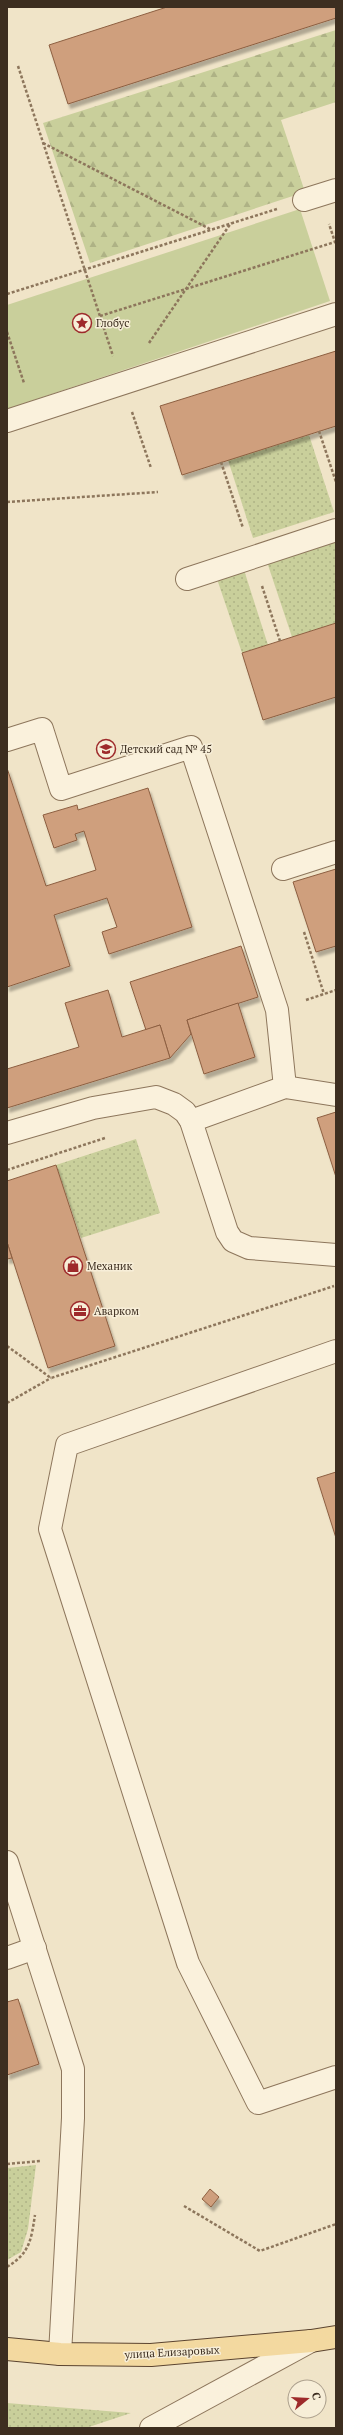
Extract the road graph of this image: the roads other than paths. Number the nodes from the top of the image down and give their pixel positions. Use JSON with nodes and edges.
{"nodes":[{"id":1,"x":336,"y":314,"type":"edge"},
{"id":2,"x":7,"y":421,"type":"edge"},
{"id":3,"x":336,"y":530,"type":"edge"},
{"id":4,"x":187,"y":579,"type":"dead end"},
{"id":5,"x":7,"y":740,"type":"edge"},
{"id":6,"x":336,"y":852,"type":"edge"},
{"id":7,"x":283,"y":870,"type":"dead end"},
{"id":8,"x":285,"y":1087,"type":"junction"},
{"id":9,"x":336,"y":1094,"type":"edge"},
{"id":10,"x":191,"y":1121,"type":"junction"},
{"id":11,"x":7,"y":1133,"type":"edge"},
{"id":12,"x":336,"y":1254,"type":"edge"},
{"id":13,"x":336,"y":1351,"type":"edge"},
{"id":14,"x":7,"y":1862,"type":"edge"},
{"id":15,"x":35,"y":1948,"type":"junction"},
{"id":16,"x":7,"y":1958,"type":"edge"},
{"id":17,"x":336,"y":2077,"type":"edge"},
{"id":18,"x":336,"y":2337,"type":"edge"},
{"id":19,"x":311,"y":2341,"type":"junction"},
{"id":20,"x":7,"y":2350,"type":"edge"},
{"id":21,"x":60,"y":2354,"type":"junction"},
{"id":22,"x":151,"y":2428,"type":"edge"}],
"edges":[{"from":1,"to":2,"type":"street"},
{"from":3,"to":4,"type":"street"},
{"from":5,"to":8,"type":"street"},
{"from":6,"to":7,"type":"street"},
{"from":8,"to":9,"type":"street"},
{"from":8,"to":10,"type":"street"},
{"from":10,"to":11,"type":"street"},
{"from":10,"to":12,"type":"street"},
{"from":13,"to":17,"type":"street"},
{"from":14,"to":15,"type":"street"},
{"from":15,"to":16,"type":"street"},
{"from":15,"to":21,"type":"street"},
{"from":18,"to":19,"type":"main road","name":"улица Елизаровых"},
{"from":19,"to":21,"type":"main road","name":"улица Елизаровых"},
{"from":19,"to":22,"type":"street"},
{"from":20,"to":21,"type":"main road","name":"улица Елизаровых"}]}
